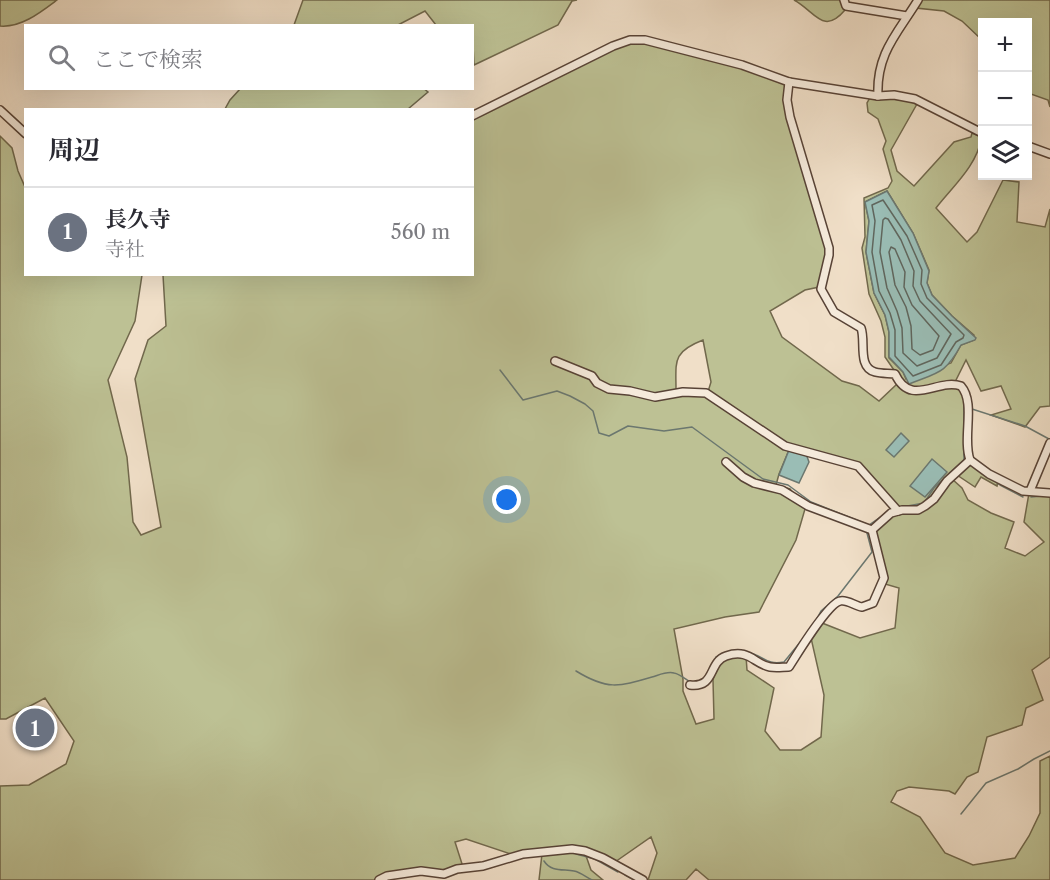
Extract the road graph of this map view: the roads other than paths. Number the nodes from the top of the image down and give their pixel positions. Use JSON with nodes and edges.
{"nodes":[{"id":1,"x":844,"y":0,"type":"edge"},
{"id":2,"x":918,"y":0,"type":"edge"},
{"id":3,"x":907,"y":16,"type":"junction"},
{"id":4,"x":789,"y":82,"type":"junction"},
{"id":5,"x":878,"y":96,"type":"junction"},
{"id":6,"x":0,"y":110,"type":"edge"},
{"id":7,"x":474,"y":115,"type":"edge"},
{"id":8,"x":24,"y":132,"type":"edge"},
{"id":9,"x":978,"y":132,"type":"edge"},
{"id":10,"x":1032,"y":147,"type":"edge"},
{"id":11,"x":1050,"y":154,"type":"edge"},
{"id":12,"x":555,"y":361,"type":"dead end"},
{"id":13,"x":1050,"y":443,"type":"edge"},
{"id":14,"x":970,"y":460,"type":"junction"},
{"id":15,"x":726,"y":462,"type":"dead end"},
{"id":16,"x":1030,"y":492,"type":"junction"},
{"id":17,"x":1050,"y":494,"type":"edge"},
{"id":18,"x":898,"y":511,"type":"junction"},
{"id":19,"x":872,"y":531,"type":"junction"},
{"id":20,"x":690,"y":685,"type":"dead end"},
{"id":21,"x":379,"y":880,"type":"edge"},
{"id":22,"x":643,"y":880,"type":"edge"}],
"edges":[{"from":1,"to":3,"type":"street"},
{"from":2,"to":3,"type":"street"},
{"from":3,"to":5,"type":"street"},
{"from":4,"to":5,"type":"street"},
{"from":4,"to":7,"type":"street"},
{"from":4,"to":14,"type":"street"},
{"from":5,"to":9,"type":"street"},
{"from":6,"to":8,"type":"street"},
{"from":10,"to":11,"type":"street"},
{"from":12,"to":18,"type":"street"},
{"from":13,"to":16,"type":"street"},
{"from":14,"to":16,"type":"street"},
{"from":14,"to":18,"type":"street"},
{"from":15,"to":19,"type":"street"},
{"from":16,"to":17,"type":"street"},
{"from":18,"to":19,"type":"street"},
{"from":19,"to":20,"type":"street"},
{"from":21,"to":22,"type":"street"}]}
